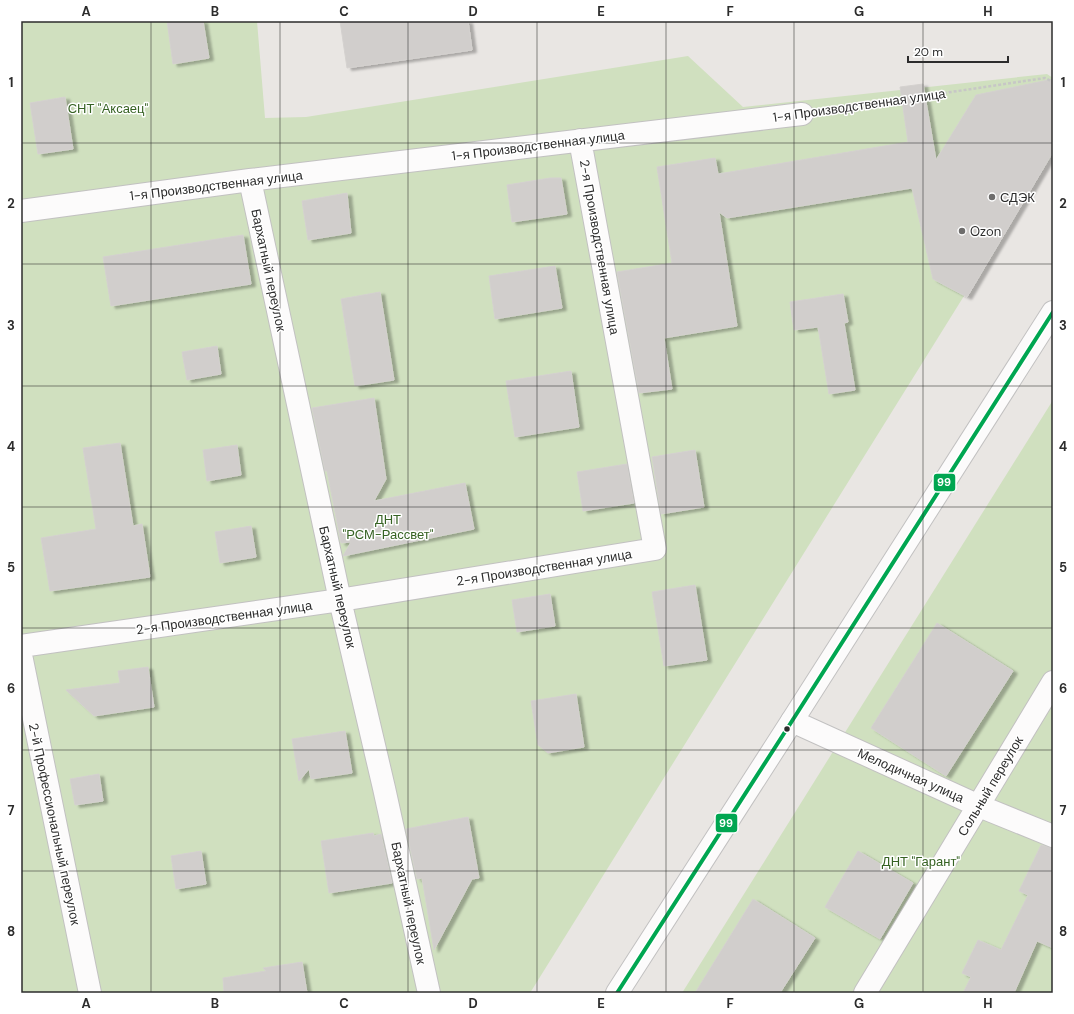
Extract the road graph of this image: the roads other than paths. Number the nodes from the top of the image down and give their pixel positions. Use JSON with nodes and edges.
{"nodes":[{"id":1,"x":802,"y":114,"type":"road end"},
{"id":2,"x":580,"y":140,"type":"junction"},
{"id":3,"x":250,"y":180,"type":"junction"},
{"id":4,"x":21,"y":211,"type":"edge"},
{"id":5,"x":1053,"y":312,"type":"edge"},
{"id":6,"x":340,"y":600,"type":"junction"},
{"id":7,"x":21,"y":646,"type":"edge"},
{"id":8,"x":21,"y":655,"type":"edge"},
{"id":9,"x":1053,"y":682,"type":"edge"},
{"id":10,"x":792,"y":721,"type":"junction"},
{"id":11,"x":979,"y":806,"type":"junction"},
{"id":12,"x":1053,"y":836,"type":"edge"},
{"id":13,"x":90,"y":993,"type":"edge"},
{"id":14,"x":429,"y":993,"type":"edge"},
{"id":15,"x":616,"y":993,"type":"edge"},
{"id":16,"x":865,"y":993,"type":"edge"}],
"edges":[{"from":1,"to":2,"type":"street","name":"1-я Производственная улица"},
{"from":2,"to":3,"type":"street","name":"1-я Производственная улица"},
{"from":2,"to":6,"type":"street","name":"2-я Производственная улица"},
{"from":3,"to":4,"type":"street","name":"1-я Производственная улица"},
{"from":3,"to":6,"type":"street","name":"Бархатный переулок"},
{"from":5,"to":10,"type":"street"},
{"from":6,"to":7,"type":"street","name":"2-я Производственная улица"},
{"from":6,"to":14,"type":"street","name":"Бархатный переулок"},
{"from":8,"to":13,"type":"street","name":"2-й Профессиональный переулок"},
{"from":9,"to":11,"type":"street","name":"Сольный переулок"},
{"from":10,"to":11,"type":"street","name":"Мелодичная улица"},
{"from":10,"to":15,"type":"street"},
{"from":11,"to":12,"type":"street","name":"Мелодичная улица"},
{"from":11,"to":16,"type":"street","name":"Сольный переулок"}]}
